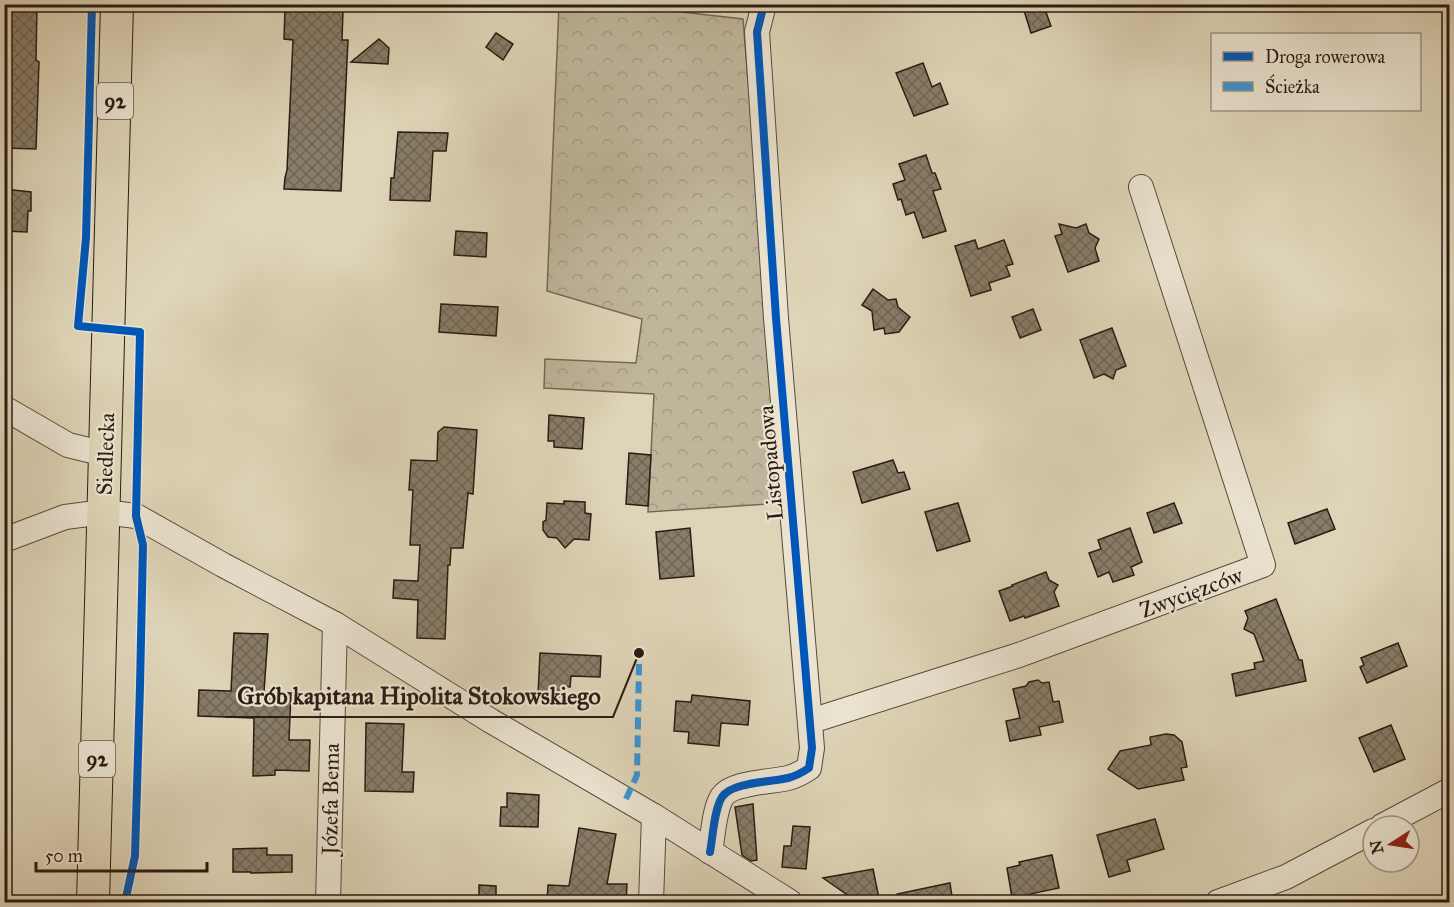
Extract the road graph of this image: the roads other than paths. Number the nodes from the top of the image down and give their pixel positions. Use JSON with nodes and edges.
{"nodes":[{"id":1,"x":117,"y":4,"type":"edge"},
{"id":2,"x":764,"y":4,"type":"edge"},
{"id":3,"x":1141,"y":187,"type":"dead end"},
{"id":4,"x":4,"y":408,"type":"edge"},
{"id":5,"x":105,"y":454,"type":"junction"},
{"id":6,"x":104,"y":512,"type":"junction"},
{"id":7,"x":4,"y":540,"type":"edge"},
{"id":8,"x":335,"y":624,"type":"junction"},
{"id":9,"x":811,"y":721,"type":"junction"},
{"id":10,"x":1449,"y":790,"type":"edge"},
{"id":11,"x":1404,"y":814,"type":"edge"},
{"id":12,"x":654,"y":816,"type":"junction"},
{"id":13,"x":1361,"y":837,"type":"edge"},
{"id":14,"x":710,"y":852,"type":"junction"},
{"id":15,"x":93,"y":903,"type":"edge"},
{"id":16,"x":328,"y":903,"type":"edge"},
{"id":17,"x":651,"y":903,"type":"edge"},
{"id":18,"x":790,"y":903,"type":"edge"},
{"id":19,"x":1218,"y":903,"type":"edge"}],
"edges":[{"from":1,"to":5,"type":"main road","name":"Siedlecka","number":"92"},
{"from":2,"to":9,"type":"street","name":"Listopadowa"},
{"from":3,"to":9,"type":"street","name":"Zwycięzców"},
{"from":4,"to":5,"type":"street"},
{"from":5,"to":6,"type":"main road","name":"Siedlecka","number":"92"},
{"from":6,"to":7,"type":"street"},
{"from":6,"to":8,"type":"street"},
{"from":6,"to":15,"type":"main road","name":"Siedlecka","number":"92"},
{"from":8,"to":12,"type":"street"},
{"from":8,"to":16,"type":"street","name":"Józefa Bema"},
{"from":9,"to":14,"type":"street","name":"Listopadowa"},
{"from":10,"to":11,"type":"street"},
{"from":12,"to":14,"type":"street"},
{"from":12,"to":17,"type":"street"},
{"from":13,"to":19,"type":"street"},
{"from":14,"to":18,"type":"street"}]}
